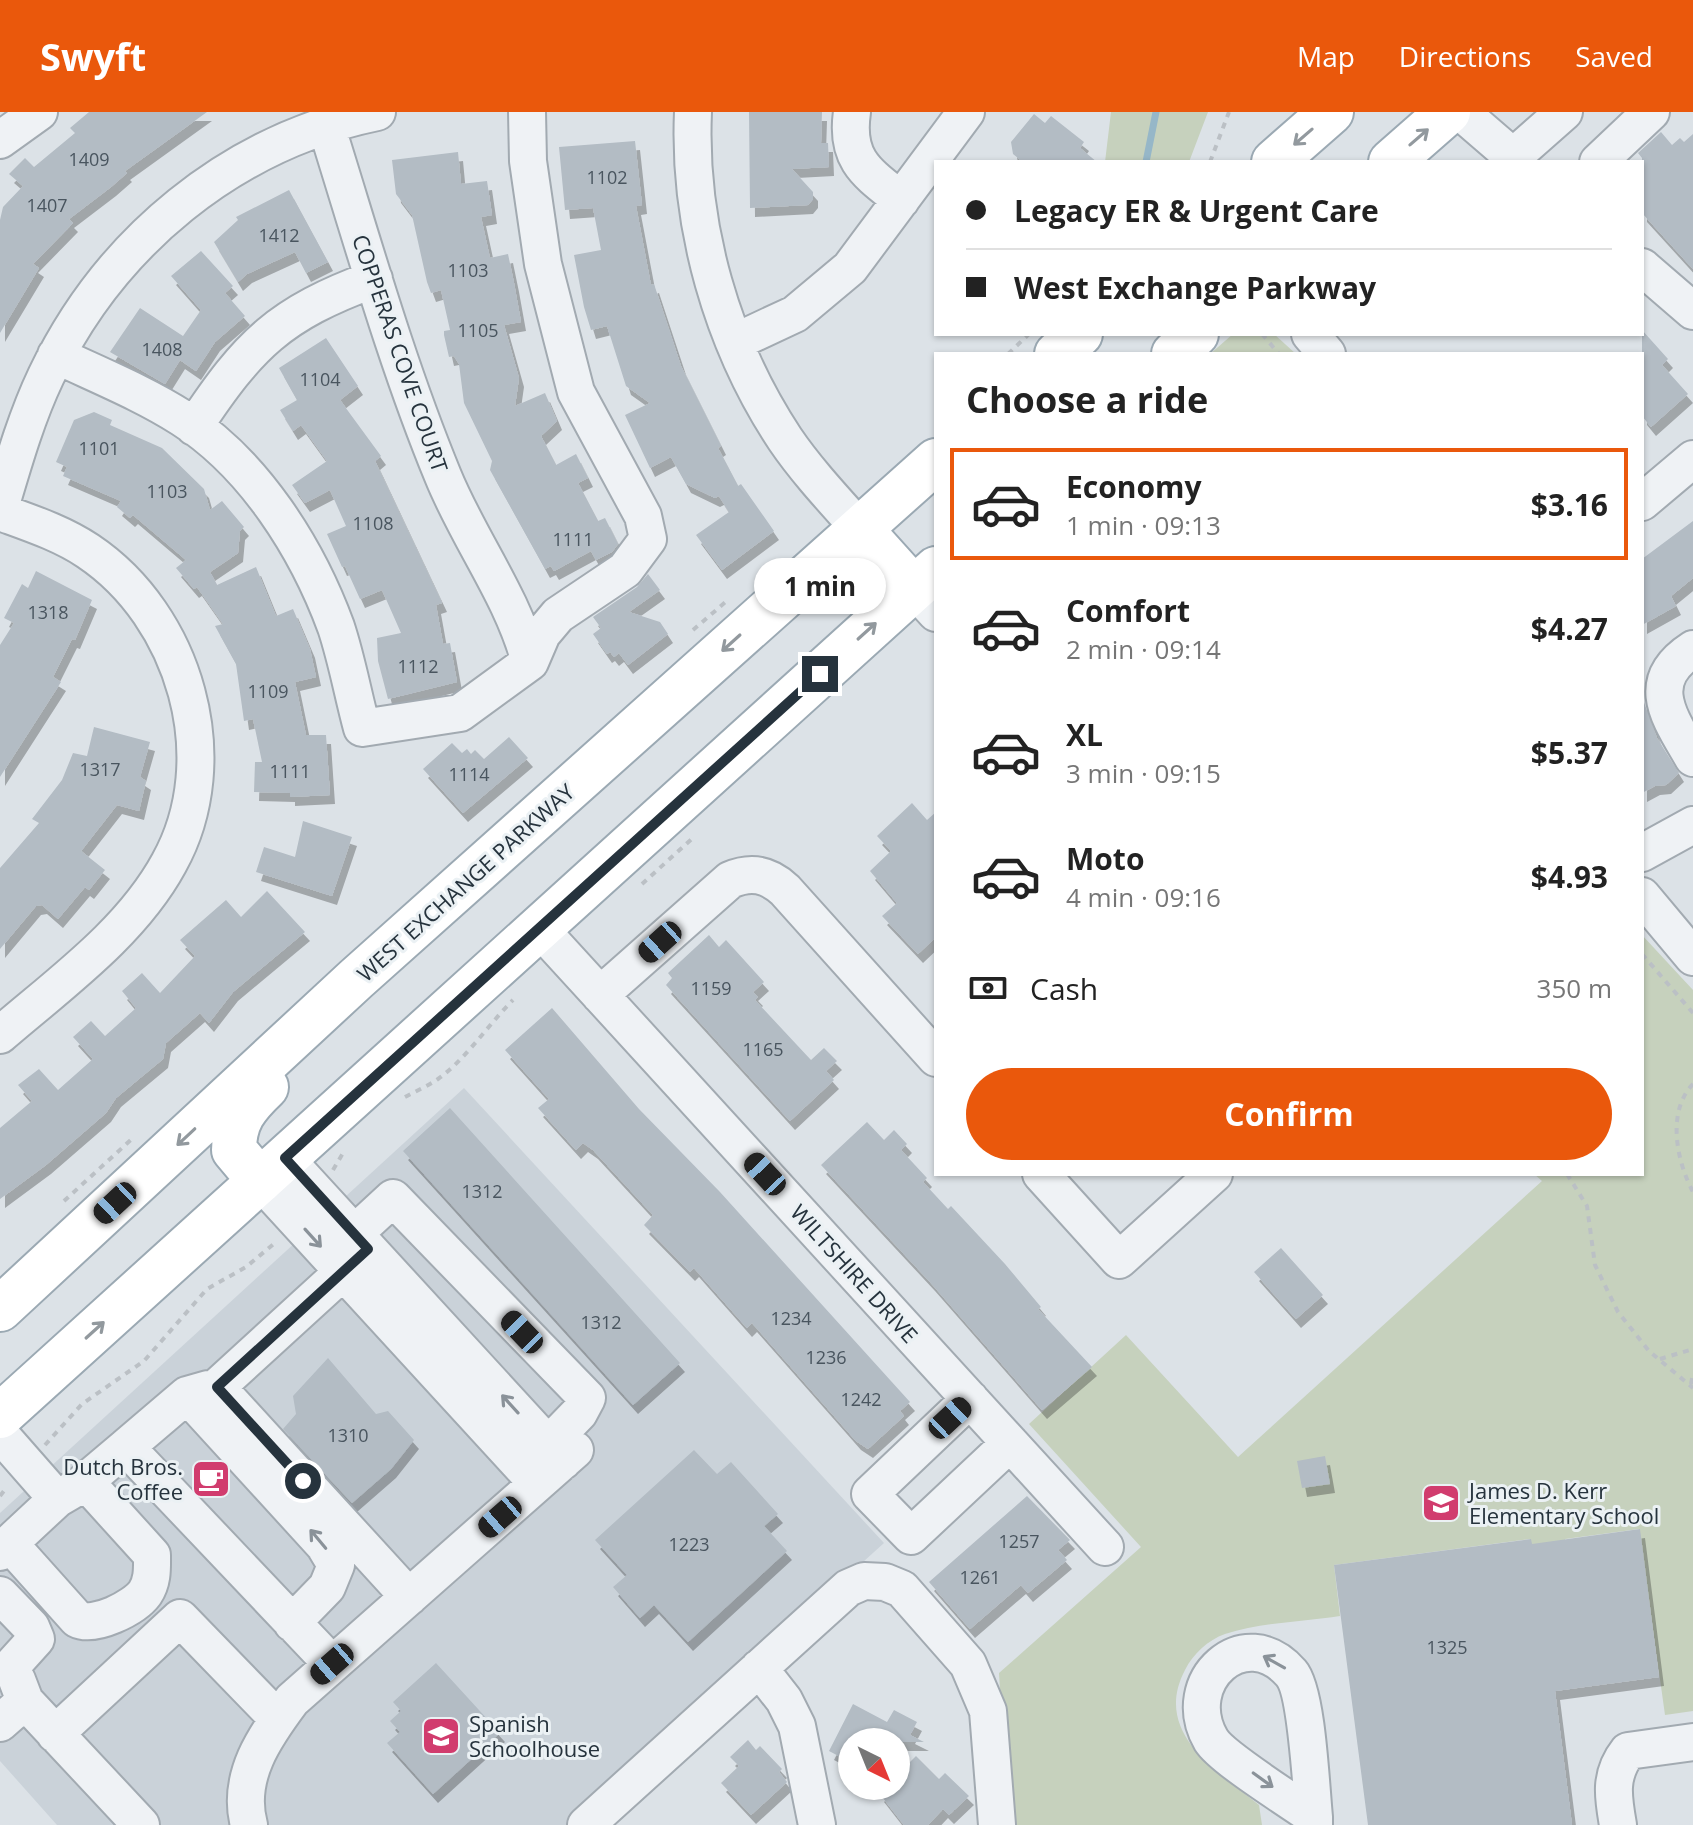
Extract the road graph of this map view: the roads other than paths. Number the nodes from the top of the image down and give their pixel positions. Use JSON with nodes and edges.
{"nodes":[{"id":1,"x":39,"y":112,"type":"edge"},
{"id":2,"x":377,"y":112,"type":"edge"},
{"id":3,"x":527,"y":112,"type":"edge"},
{"id":4,"x":693,"y":112,"type":"edge"},
{"id":5,"x":852,"y":112,"type":"edge"},
{"id":6,"x":966,"y":112,"type":"edge"},
{"id":7,"x":1331,"y":112,"type":"edge"},
{"id":8,"x":1448,"y":112,"type":"edge"},
{"id":9,"x":1461,"y":112,"type":"edge"},
{"id":10,"x":1564,"y":112,"type":"edge"},
{"id":11,"x":1651,"y":112,"type":"edge"},
{"id":12,"x":326,"y":125,"type":"junction"},
{"id":13,"x":0,"y":140,"type":"edge"},
{"id":14,"x":1276,"y":160,"type":"edge"},
{"id":15,"x":1393,"y":160,"type":"edge"},
{"id":16,"x":1516,"y":160,"type":"edge"},
{"id":17,"x":1600,"y":160,"type":"edge"},
{"id":18,"x":901,"y":200,"type":"junction"},
{"id":19,"x":1644,"y":269,"type":"edge"},
{"id":20,"x":374,"y":279,"type":"junction"},
{"id":21,"x":1693,"y":311,"type":"edge"},
{"id":22,"x":1078,"y":336,"type":"edge"},
{"id":23,"x":1194,"y":336,"type":"edge"},
{"id":24,"x":1312,"y":336,"type":"edge"},
{"id":25,"x":735,"y":342,"type":"junction"},
{"id":26,"x":1059,"y":352,"type":"edge"},
{"id":27,"x":1176,"y":352,"type":"edge"},
{"id":28,"x":1325,"y":352,"type":"edge"},
{"id":29,"x":56,"y":355,"type":"junction"},
{"id":30,"x":194,"y":427,"type":"junction"},
{"id":31,"x":1693,"y":459,"type":"edge"},
{"id":32,"x":934,"y":463,"type":"edge"},
{"id":33,"x":1644,"y":500,"type":"edge"},
{"id":34,"x":0,"y":510,"type":"edge"},
{"id":35,"x":860,"y":529,"type":"junction"},
{"id":36,"x":929,"y":590,"type":"edge"},
{"id":37,"x":1693,"y":649,"type":"edge"},
{"id":38,"x":530,"y":662,"type":"junction"},
{"id":39,"x":1693,"y":758,"type":"edge"},
{"id":40,"x":1693,"y":825,"type":"edge"},
{"id":41,"x":1644,"y":852,"type":"edge"},
{"id":42,"x":1644,"y":898,"type":"edge"},
{"id":43,"x":539,"y":928,"type":"junction"},
{"id":44,"x":401,"y":939,"type":"junction"},
{"id":45,"x":1693,"y":957,"type":"edge"},
{"id":46,"x":600,"y":995,"type":"junction"},
{"id":47,"x":0,"y":1035,"type":"edge"},
{"id":48,"x":934,"y":1056,"type":"edge"},
{"id":49,"x":272,"y":1169,"type":"junction"},
{"id":50,"x":1043,"y":1176,"type":"edge"},
{"id":51,"x":1212,"y":1176,"type":"edge"},
{"id":52,"x":355,"y":1251,"type":"junction"},
{"id":53,"x":0,"y":1309,"type":"edge"},
{"id":54,"x":202,"y":1391,"type":"junction"},
{"id":55,"x":970,"y":1399,"type":"junction"},
{"id":56,"x":0,"y":1416,"type":"edge"},
{"id":57,"x":0,"y":1434,"type":"edge"},
{"id":58,"x":1010,"y":1443,"type":"junction"},
{"id":59,"x":126,"y":1447,"type":"junction"},
{"id":60,"x":556,"y":1460,"type":"junction"},
{"id":61,"x":69,"y":1492,"type":"junction"},
{"id":62,"x":5,"y":1547,"type":"edge"},
{"id":63,"x":1105,"y":1547,"type":"dead end"},
{"id":64,"x":0,"y":1595,"type":"edge"},
{"id":65,"x":409,"y":1597,"type":"junction"},
{"id":66,"x":292,"y":1623,"type":"junction"},
{"id":67,"x":332,"y":1664,"type":"junction"},
{"id":68,"x":4,"y":1665,"type":"edge"},
{"id":69,"x":759,"y":1668,"type":"junction"},
{"id":70,"x":13,"y":1712,"type":"edge"},
{"id":71,"x":278,"y":1719,"type":"junction"},
{"id":72,"x":55,"y":1734,"type":"junction"},
{"id":73,"x":1693,"y":1742,"type":"edge"},
{"id":74,"x":141,"y":1825,"type":"edge"},
{"id":75,"x":249,"y":1825,"type":"edge"},
{"id":76,"x":586,"y":1825,"type":"edge"},
{"id":77,"x":817,"y":1825,"type":"edge"},
{"id":78,"x":997,"y":1825,"type":"edge"},
{"id":79,"x":1618,"y":1825,"type":"edge"}],
"edges":[{"from":1,"to":13,"type":"street"},
{"from":2,"to":12,"type":"street"},
{"from":3,"to":38,"type":"street"},
{"from":4,"to":25,"type":"street"},
{"from":5,"to":18,"type":"street"},
{"from":6,"to":18,"type":"street"},
{"from":7,"to":14,"type":"main road","one_way":true},
{"from":15,"to":8,"type":"main road","one_way":true},
{"from":9,"to":16,"type":"street"},
{"from":10,"to":16,"type":"street"},
{"from":11,"to":17,"type":"street"},
{"from":12,"to":20,"type":"street","name":"COPPERAS COVE COURT"},
{"from":12,"to":29,"type":"street"},
{"from":18,"to":25,"type":"street"},
{"from":19,"to":21,"type":"street"},
{"from":20,"to":30,"type":"street"},
{"from":20,"to":38,"type":"street","name":"COPPERAS COVE COURT"},
{"from":22,"to":26,"type":"main road"},
{"from":23,"to":27,"type":"main road"},
{"from":24,"to":28,"type":"street"},
{"from":25,"to":35,"type":"street"},
{"from":29,"to":30,"type":"street"},
{"from":29,"to":34,"type":"street"},
{"from":30,"to":38,"type":"street"},
{"from":31,"to":33,"type":"street"},
{"from":32,"to":35,"type":"main road","name":"WEST EXCHANGE PARKWAY"},
{"from":34,"to":47,"type":"street"},
{"from":35,"to":36,"type":"main road"},
{"from":35,"to":44,"type":"main road","name":"WEST EXCHANGE PARKWAY","one_way":true},
{"from":43,"to":36,"type":"main road","one_way":true},
{"from":37,"to":39,"type":"street"},
{"from":40,"to":41,"type":"street"},
{"from":42,"to":45,"type":"street"},
{"from":43,"to":46,"type":"street","name":"WILTSHIRE DRIVE"},
{"from":43,"to":49,"type":"main road"},
{"from":44,"to":49,"type":"main road"},
{"from":44,"to":53,"type":"main road","name":"WEST EXCHANGE PARKWAY","one_way":true},
{"from":46,"to":48,"type":"street"},
{"from":46,"to":55,"type":"street","name":"WILTSHIRE DRIVE"},
{"from":49,"to":52,"type":"street"},
{"from":56,"to":49,"type":"main road","one_way":true},
{"from":50,"to":51,"type":"street"},
{"from":52,"to":54,"type":"street"},
{"from":52,"to":60,"type":"street"},
{"from":52,"to":60,"type":"street"},
{"from":54,"to":59,"type":"street"},
{"from":54,"to":65,"type":"street"},
{"from":66,"to":54,"type":"street","one_way":true},
{"from":55,"to":58,"type":"street","name":"WILTSHIRE DRIVE"},
{"from":55,"to":58,"type":"street"},
{"from":57,"to":61,"type":"street"},
{"from":58,"to":63,"type":"street","name":"WILTSHIRE DRIVE"},
{"from":59,"to":61,"type":"street"},
{"from":59,"to":66,"type":"street"},
{"from":60,"to":65,"type":"street"},
{"from":61,"to":62,"type":"street"},
{"from":61,"to":62,"type":"street"},
{"from":64,"to":68,"type":"street"},
{"from":65,"to":67,"type":"street"},
{"from":66,"to":67,"type":"street"},
{"from":67,"to":71,"type":"street"},
{"from":68,"to":70,"type":"street"},
{"from":69,"to":76,"type":"street"},
{"from":69,"to":77,"type":"street"},
{"from":69,"to":78,"type":"street"},
{"from":70,"to":72,"type":"street"},
{"from":71,"to":72,"type":"street"},
{"from":71,"to":75,"type":"street"},
{"from":72,"to":74,"type":"street"},
{"from":73,"to":79,"type":"street"}]}
